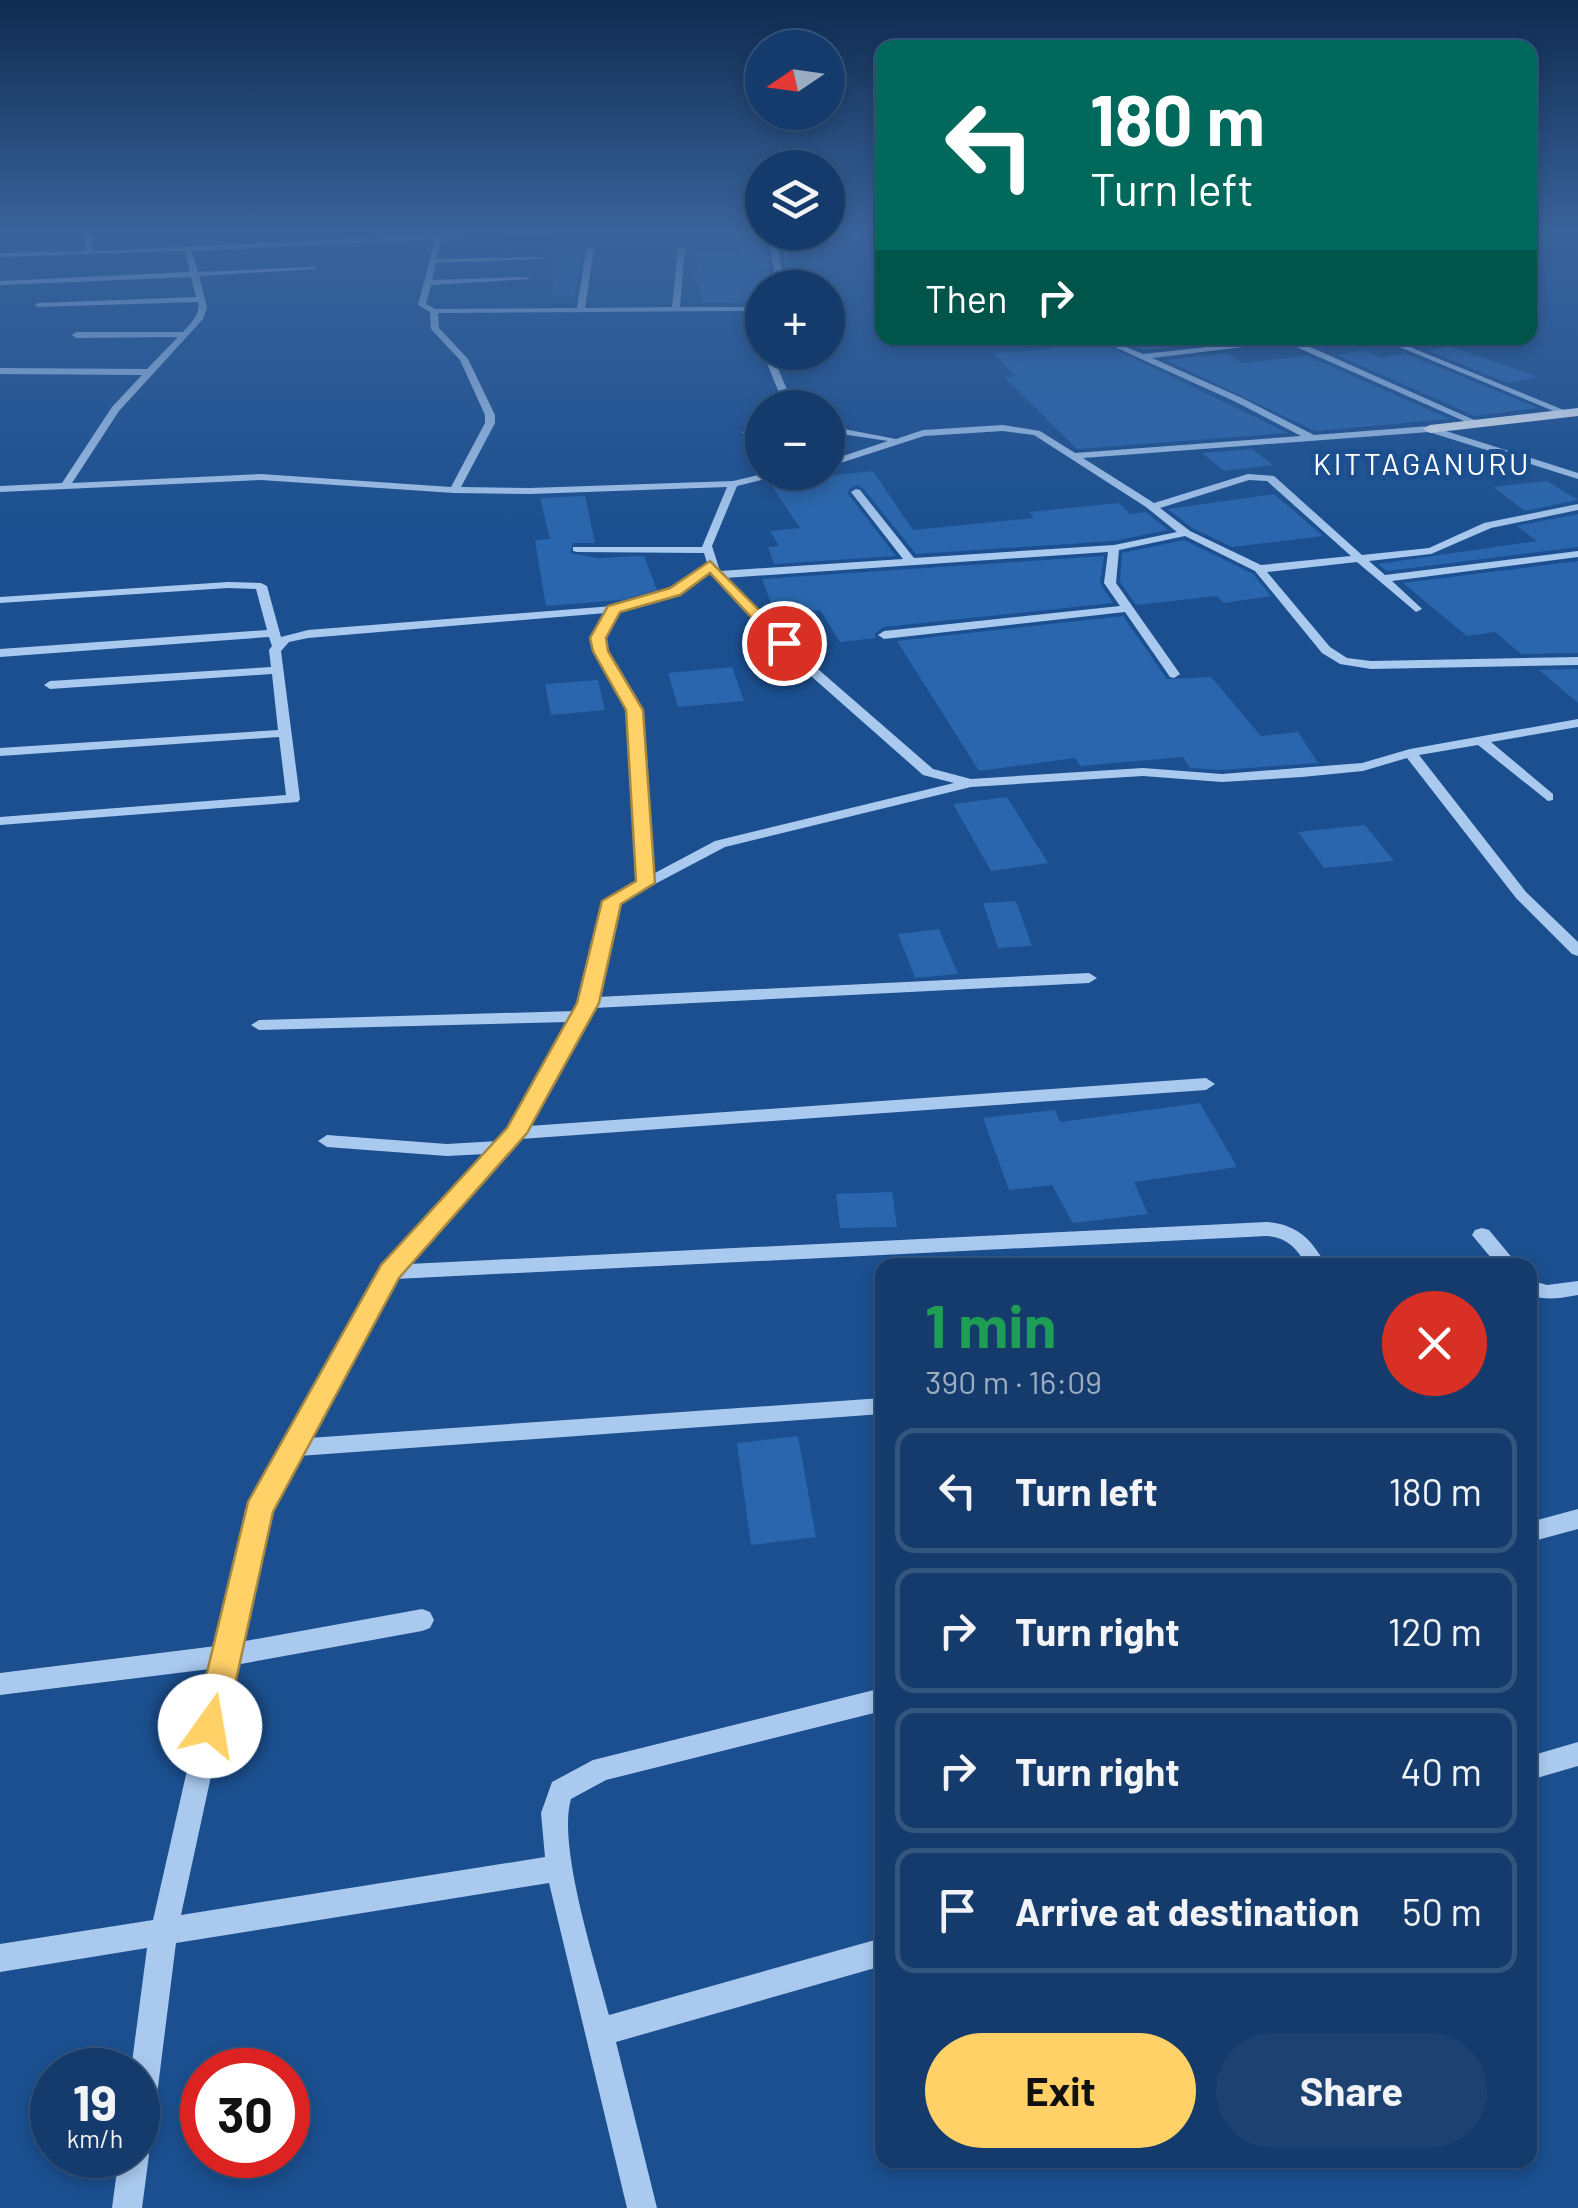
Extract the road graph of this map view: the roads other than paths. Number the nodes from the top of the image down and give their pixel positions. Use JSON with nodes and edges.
{"nodes":[{"id":1,"x":439,"y":333,"type":"edge"},
{"id":2,"x":185,"y":334,"type":"joint"},
{"id":3,"x":76,"y":336,"type":"dead end"},
{"id":4,"x":1114,"y":345,"type":"edge"},
{"id":5,"x":1232,"y":345,"type":"edge"},
{"id":6,"x":1301,"y":345,"type":"edge"},
{"id":7,"x":1400,"y":345,"type":"edge"},
{"id":8,"x":1140,"y":357,"type":"junction"},
{"id":9,"x":0,"y":371,"type":"edge"},
{"id":10,"x":150,"y":372,"type":"junction"},
{"id":11,"x":1572,"y":412,"type":"edge"},
{"id":12,"x":1476,"y":424,"type":"junction"},
{"id":13,"x":1430,"y":429,"type":"junction"},
{"id":14,"x":845,"y":432,"type":"edge"},
{"id":15,"x":1313,"y":438,"type":"junction"},
{"id":16,"x":896,"y":439,"type":"junction"},
{"id":17,"x":1073,"y":456,"type":"junction"},
{"id":18,"x":845,"y":460,"type":"edge"},
{"id":19,"x":1578,"y":476,"type":"edge"},
{"id":20,"x":745,"y":481,"type":"edge"},
{"id":21,"x":733,"y":484,"type":"junction"},
{"id":22,"x":65,"y":486,"type":"junction"},
{"id":23,"x":0,"y":489,"type":"edge"},
{"id":24,"x":454,"y":490,"type":"junction"},
{"id":25,"x":856,"y":492,"type":"dead end"},
{"id":26,"x":1578,"y":506,"type":"edge"},
{"id":27,"x":1152,"y":507,"type":"junction"},
{"id":28,"x":1186,"y":533,"type":"junction"},
{"id":29,"x":1114,"y":548,"type":"junction"},
{"id":30,"x":578,"y":549,"type":"dead end"},
{"id":31,"x":708,"y":550,"type":"junction"},
{"id":32,"x":1578,"y":554,"type":"edge"},
{"id":33,"x":1362,"y":559,"type":"junction"},
{"id":34,"x":909,"y":560,"type":"junction"},
{"id":35,"x":1259,"y":569,"type":"junction"},
{"id":36,"x":713,"y":570,"type":"junction"},
{"id":37,"x":1382,"y":579,"type":"junction"},
{"id":38,"x":0,"y":600,"type":"edge"},
{"id":39,"x":1125,"y":608,"type":"junction"},
{"id":40,"x":614,"y":609,"type":"junction"},
{"id":41,"x":1416,"y":609,"type":"dead end"},
{"id":42,"x":884,"y":636,"type":"dead end"},
{"id":43,"x":276,"y":639,"type":"junction"},
{"id":44,"x":0,"y":653,"type":"edge"},
{"id":45,"x":1578,"y":661,"type":"edge"},
{"id":46,"x":278,"y":670,"type":"junction"},
{"id":47,"x":1174,"y":674,"type":"dead end"},
{"id":48,"x":50,"y":685,"type":"dead end"},
{"id":49,"x":1578,"y":723,"type":"edge"},
{"id":50,"x":286,"y":733,"type":"junction"},
{"id":51,"x":1480,"y":740,"type":"junction"},
{"id":52,"x":0,"y":752,"type":"edge"},
{"id":53,"x":1410,"y":753,"type":"junction"},
{"id":54,"x":971,"y":783,"type":"junction"},
{"id":55,"x":1548,"y":797,"type":"dead end"},
{"id":56,"x":0,"y":821,"type":"edge"},
{"id":57,"x":646,"y":883,"type":"junction"},
{"id":58,"x":1578,"y":952,"type":"edge"},
{"id":59,"x":1089,"y":978,"type":"dead end"},
{"id":60,"x":585,"y":1010,"type":"junction"},
{"id":61,"x":259,"y":1025,"type":"dead end"},
{"id":62,"x":1206,"y":1084,"type":"dead end"},
{"id":63,"x":509,"y":1140,"type":"junction"},
{"id":64,"x":327,"y":1141,"type":"dead end"},
{"id":65,"x":1482,"y":1234,"type":"dead end"},
{"id":66,"x":1313,"y":1258,"type":"edge"},
{"id":67,"x":1502,"y":1258,"type":"edge"},
{"id":68,"x":390,"y":1272,"type":"junction"},
{"id":69,"x":1578,"y":1288,"type":"edge"},
{"id":70,"x":1537,"y":1289,"type":"edge"},
{"id":71,"x":875,"y":1406,"type":"edge"},
{"id":72,"x":293,"y":1448,"type":"junction"},
{"id":73,"x":1578,"y":1519,"type":"edge"},
{"id":74,"x":1537,"y":1530,"type":"edge"},
{"id":75,"x":422,"y":1620,"type":"dead end"},
{"id":76,"x":226,"y":1656,"type":"junction"},
{"id":77,"x":0,"y":1684,"type":"edge"},
{"id":78,"x":875,"y":1701,"type":"edge"},
{"id":79,"x":1578,"y":1754,"type":"edge"},
{"id":80,"x":1537,"y":1766,"type":"edge"},
{"id":81,"x":559,"y":1868,"type":"junction"},
{"id":82,"x":163,"y":1934,"type":"junction"},
{"id":83,"x":875,"y":1954,"type":"edge"},
{"id":84,"x":0,"y":1958,"type":"edge"},
{"id":85,"x":598,"y":2032,"type":"junction"},
{"id":86,"x":148,"y":2048,"type":"edge"},
{"id":87,"x":131,"y":2178,"type":"edge"},
{"id":88,"x":127,"y":2208,"type":"edge"},
{"id":89,"x":642,"y":2208,"type":"edge"}],
"edges":[{"from":1,"to":24,"type":"street"},
{"from":2,"to":3,"type":"street"},
{"from":2,"to":10,"type":"street"},
{"from":4,"to":8,"type":"street"},
{"from":5,"to":8,"type":"street"},
{"from":6,"to":12,"type":"street"},
{"from":7,"to":11,"type":"street"},
{"from":8,"to":15,"type":"street"},
{"from":9,"to":10,"type":"street"},
{"from":10,"to":22,"type":"street"},
{"from":11,"to":12,"type":"main road"},
{"from":12,"to":13,"type":"main road"},
{"from":13,"to":15,"type":"street"},
{"from":13,"to":19,"type":"street"},
{"from":14,"to":16,"type":"street"},
{"from":15,"to":17,"type":"street"},
{"from":16,"to":17,"type":"street"},
{"from":16,"to":18,"type":"street"},
{"from":17,"to":27,"type":"street"},
{"from":20,"to":21,"type":"street"},
{"from":21,"to":24,"type":"street"},
{"from":21,"to":31,"type":"street"},
{"from":22,"to":23,"type":"street"},
{"from":22,"to":24,"type":"street"},
{"from":25,"to":34,"type":"street"},
{"from":26,"to":33,"type":"street"},
{"from":27,"to":28,"type":"street"},
{"from":27,"to":33,"type":"street"},
{"from":28,"to":29,"type":"street"},
{"from":28,"to":35,"type":"street"},
{"from":29,"to":34,"type":"street"},
{"from":29,"to":39,"type":"street"},
{"from":30,"to":31,"type":"street"},
{"from":31,"to":36,"type":"street"},
{"from":32,"to":37,"type":"street"},
{"from":33,"to":35,"type":"street"},
{"from":33,"to":37,"type":"street"},
{"from":34,"to":36,"type":"street"},
{"from":35,"to":45,"type":"street"},
{"from":36,"to":40,"type":"street"},
{"from":36,"to":54,"type":"street"},
{"from":37,"to":41,"type":"street"},
{"from":38,"to":43,"type":"street"},
{"from":39,"to":42,"type":"street"},
{"from":39,"to":47,"type":"street"},
{"from":40,"to":43,"type":"street"},
{"from":40,"to":57,"type":"street"},
{"from":43,"to":44,"type":"street"},
{"from":43,"to":46,"type":"street"},
{"from":46,"to":48,"type":"street"},
{"from":46,"to":50,"type":"street"},
{"from":49,"to":51,"type":"street"},
{"from":50,"to":52,"type":"street"},
{"from":50,"to":56,"type":"street"},
{"from":51,"to":53,"type":"street"},
{"from":51,"to":55,"type":"street"},
{"from":53,"to":54,"type":"street"},
{"from":53,"to":58,"type":"street"},
{"from":54,"to":57,"type":"street"},
{"from":57,"to":60,"type":"street"},
{"from":59,"to":60,"type":"street"},
{"from":60,"to":61,"type":"street"},
{"from":60,"to":63,"type":"street"},
{"from":62,"to":63,"type":"street"},
{"from":63,"to":64,"type":"street"},
{"from":63,"to":68,"type":"street"},
{"from":65,"to":67,"type":"street"},
{"from":66,"to":68,"type":"street"},
{"from":68,"to":72,"type":"street"},
{"from":69,"to":70,"type":"street"},
{"from":71,"to":72,"type":"street"},
{"from":72,"to":76,"type":"street"},
{"from":73,"to":74,"type":"street"},
{"from":75,"to":76,"type":"street"},
{"from":76,"to":77,"type":"street"},
{"from":76,"to":82,"type":"street"},
{"from":78,"to":81,"type":"street"},
{"from":79,"to":80,"type":"street"},
{"from":81,"to":82,"type":"street"},
{"from":81,"to":85,"type":"street"},
{"from":82,"to":84,"type":"street"},
{"from":82,"to":86,"type":"street"},
{"from":83,"to":85,"type":"street"},
{"from":85,"to":89,"type":"street"},
{"from":87,"to":88,"type":"street"}]}
